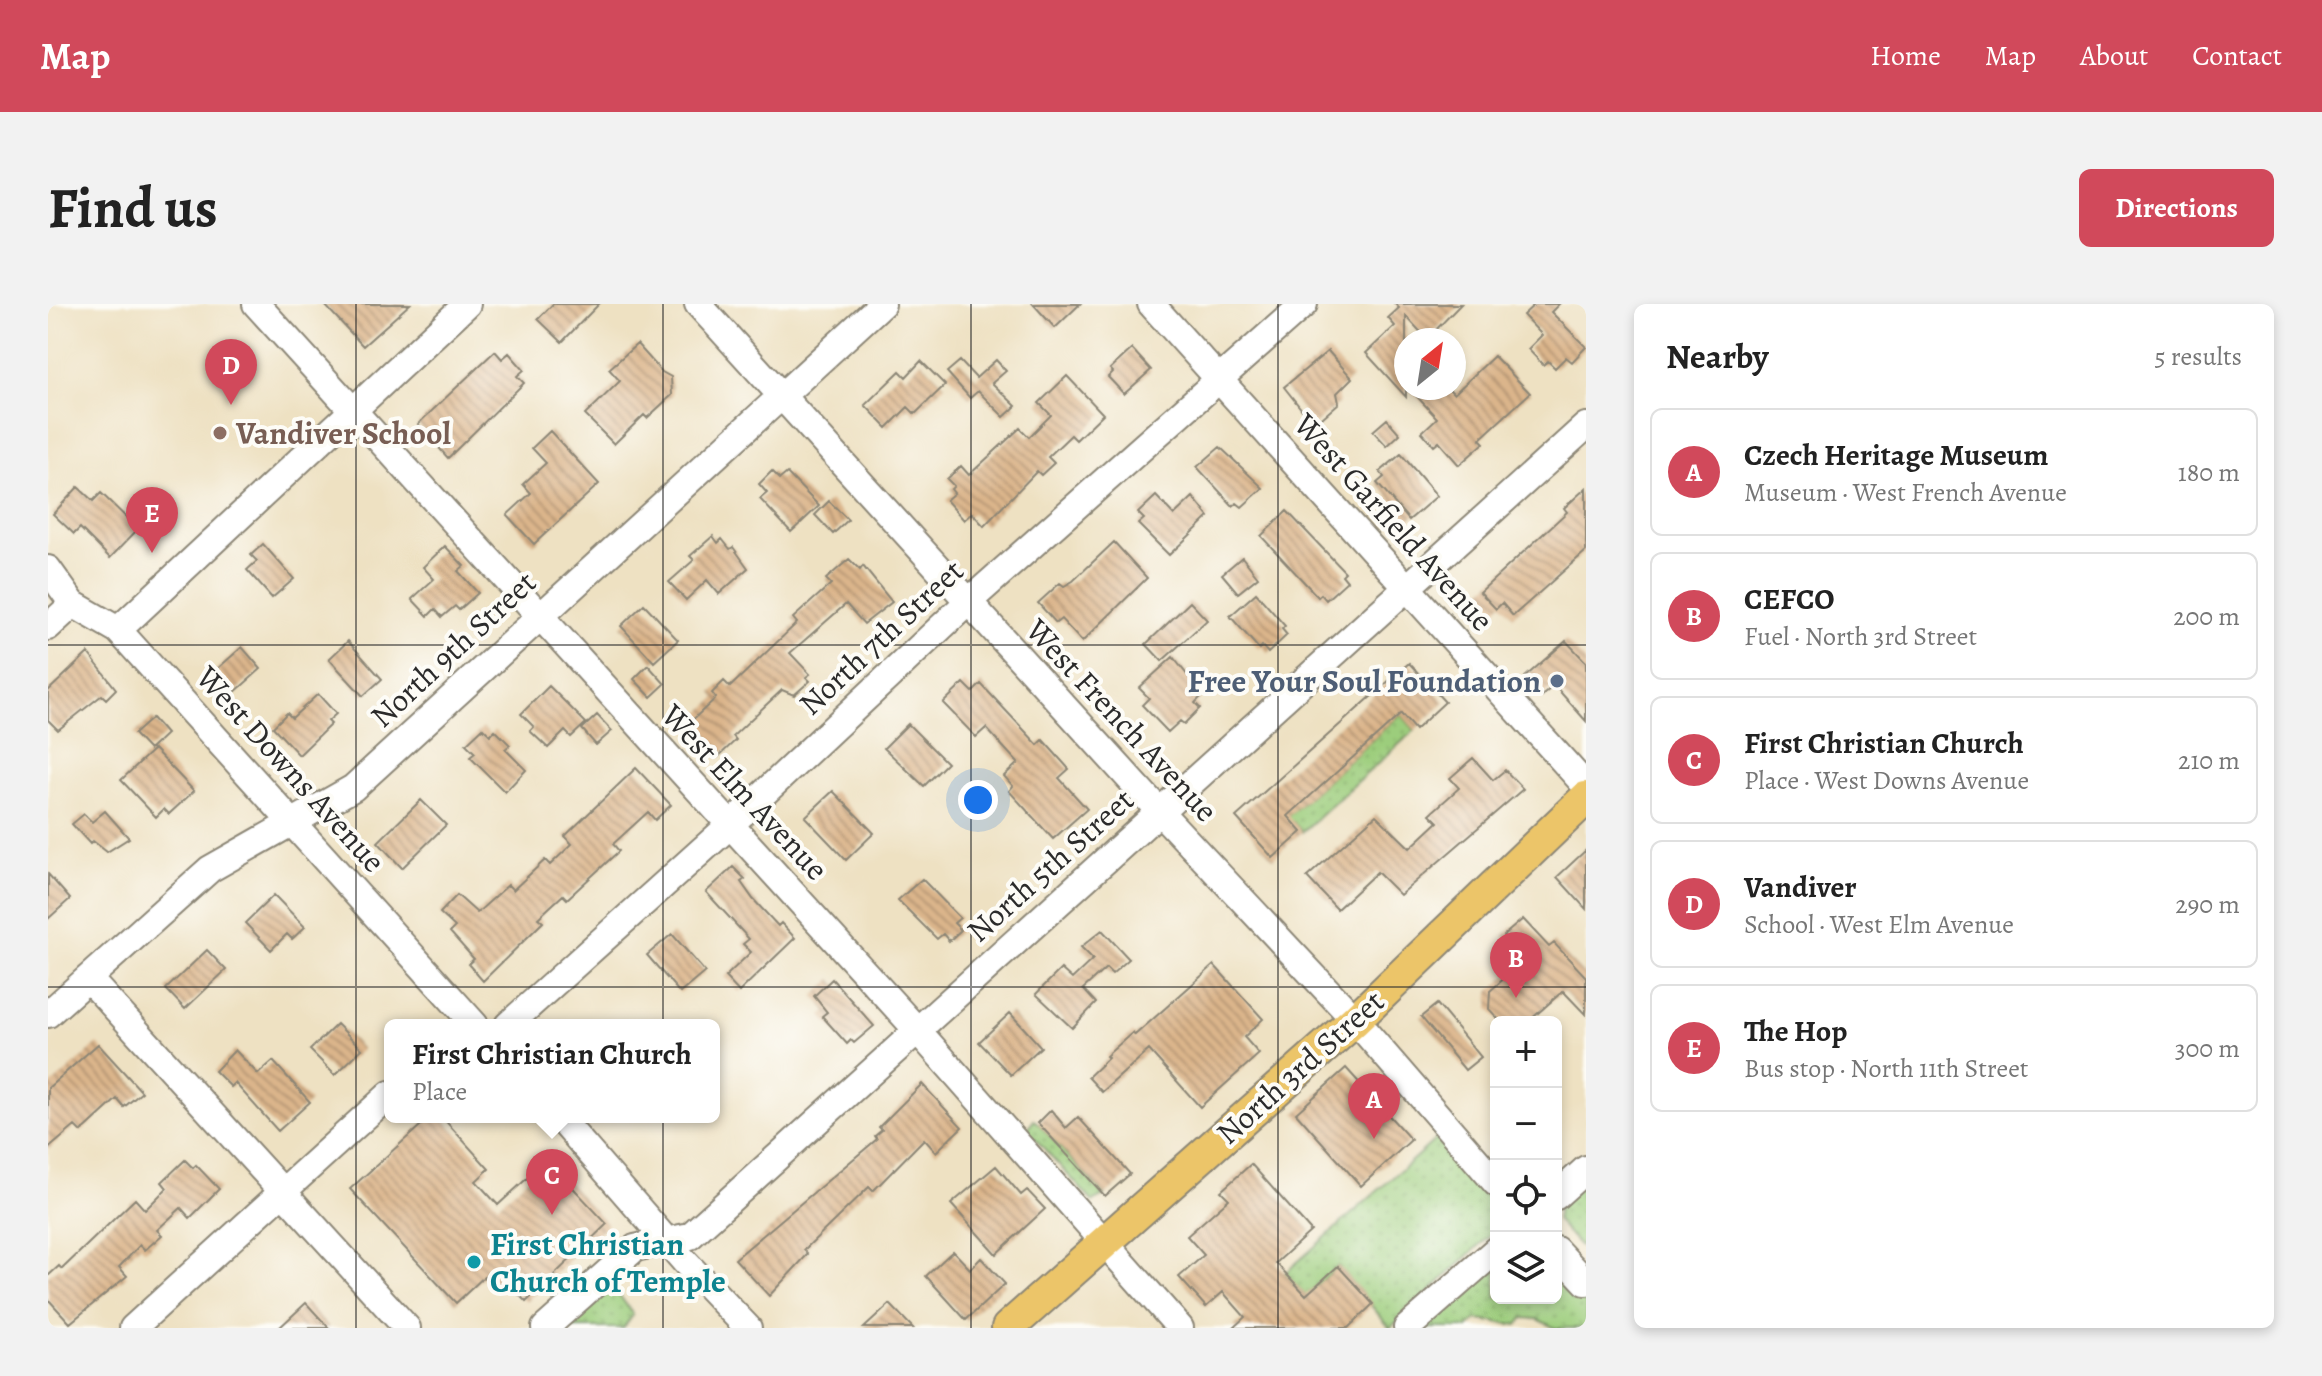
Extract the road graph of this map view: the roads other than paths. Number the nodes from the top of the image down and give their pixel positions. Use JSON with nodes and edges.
{"nodes":[{"id":1,"x":256,"y":304,"type":"edge"},
{"id":2,"x":467,"y":304,"type":"edge"},
{"id":3,"x":698,"y":304,"type":"edge"},
{"id":4,"x":882,"y":304,"type":"edge"},
{"id":5,"x":1151,"y":304,"type":"edge"},
{"id":6,"x":1304,"y":304,"type":"edge"},
{"id":7,"x":1221,"y":380,"type":"junction"},
{"id":8,"x":780,"y":396,"type":"junction"},
{"id":9,"x":352,"y":410,"type":"junction"},
{"id":10,"x":1586,"y":426,"type":"edge"},
{"id":11,"x":48,"y":569,"type":"edge"},
{"id":12,"x":1408,"y":588,"type":"junction"},
{"id":13,"x":968,"y":602,"type":"junction"},
{"id":14,"x":73,"y":604,"type":"junction"},
{"id":15,"x":537,"y":617,"type":"junction"},
{"id":16,"x":48,"y":627,"type":"edge"},
{"id":17,"x":118,"y":630,"type":"junction"},
{"id":18,"x":1586,"y":786,"type":"edge"},
{"id":19,"x":1586,"y":798,"type":"edge"},
{"id":20,"x":1159,"y":811,"type":"junction"},
{"id":21,"x":293,"y":820,"type":"junction"},
{"id":22,"x":730,"y":825,"type":"junction"},
{"id":23,"x":88,"y":978,"type":"junction"},
{"id":24,"x":52,"y":1002,"type":"edge"},
{"id":25,"x":467,"y":1019,"type":"edge"},
{"id":26,"x":515,"y":1019,"type":"edge"},
{"id":27,"x":1355,"y":1020,"type":"junction"},
{"id":28,"x":918,"y":1031,"type":"junction"},
{"id":29,"x":384,"y":1099,"type":"edge"},
{"id":30,"x":564,"y":1123,"type":"edge"},
{"id":31,"x":1586,"y":1169,"type":"edge"},
{"id":32,"x":1490,"y":1176,"type":"edge"},
{"id":33,"x":1562,"y":1191,"type":"edge"},
{"id":34,"x":283,"y":1192,"type":"junction"},
{"id":35,"x":1106,"y":1241,"type":"junction"},
{"id":36,"x":668,"y":1243,"type":"junction"},
{"id":37,"x":1490,"y":1255,"type":"edge"},
{"id":38,"x":1562,"y":1256,"type":"edge"},
{"id":39,"x":1586,"y":1282,"type":"edge"},
{"id":40,"x":133,"y":1328,"type":"edge"},
{"id":41,"x":407,"y":1328,"type":"edge"},
{"id":42,"x":545,"y":1328,"type":"edge"},
{"id":43,"x":748,"y":1328,"type":"edge"},
{"id":44,"x":1008,"y":1328,"type":"edge"},
{"id":45,"x":1180,"y":1328,"type":"edge"},
{"id":46,"x":1407,"y":1328,"type":"edge"}],
"edges":[{"from":1,"to":9,"type":"street","name":"West Elm Avenue"},
{"from":2,"to":9,"type":"street"},
{"from":3,"to":8,"type":"street","name":"West French Avenue"},
{"from":4,"to":8,"type":"street","name":"North 9th Street"},
{"from":5,"to":7,"type":"street","name":"West Garfield Avenue"},
{"from":6,"to":7,"type":"street","name":"North 7th Street"},
{"from":7,"to":12,"type":"street","name":"West Garfield Avenue"},
{"from":7,"to":13,"type":"street","name":"North 7th Street"},
{"from":8,"to":13,"type":"street","name":"West French Avenue"},
{"from":8,"to":15,"type":"street","name":"North 9th Street"},
{"from":9,"to":15,"type":"street","name":"West Elm Avenue"},
{"from":9,"to":17,"type":"street"},
{"from":10,"to":12,"type":"street","name":"North 5th Street"},
{"from":11,"to":14,"type":"street","name":"West Downs Avenue"},
{"from":12,"to":18,"type":"street","name":"West Garfield Avenue"},
{"from":12,"to":20,"type":"street","name":"North 5th Street"},
{"from":13,"to":20,"type":"street","name":"West French Avenue"},
{"from":13,"to":22,"type":"street","name":"North 7th Street"},
{"from":14,"to":16,"type":"street"},
{"from":14,"to":17,"type":"street","name":"West Downs Avenue"},
{"from":15,"to":21,"type":"street","name":"North 9th Street"},
{"from":15,"to":22,"type":"street","name":"West Elm Avenue"},
{"from":17,"to":21,"type":"street","name":"West Downs Avenue"},
{"from":19,"to":27,"type":"main road","name":"North 3rd Street"},
{"from":20,"to":27,"type":"street","name":"West French Avenue"},
{"from":20,"to":28,"type":"street","name":"North 5th Street"},
{"from":21,"to":23,"type":"street","name":"North 9th Street"},
{"from":21,"to":25,"type":"street","name":"West Downs Avenue"},
{"from":22,"to":26,"type":"street","name":"North 7th Street"},
{"from":22,"to":28,"type":"street","name":"West Elm Avenue"},
{"from":23,"to":24,"type":"street","name":"North 9th Street"},
{"from":23,"to":34,"type":"street"},
{"from":27,"to":32,"type":"street","name":"West French Avenue"},
{"from":27,"to":35,"type":"main road","name":"North 3rd Street"},
{"from":28,"to":35,"type":"street","name":"West Elm Avenue"},
{"from":28,"to":36,"type":"street","name":"North 5th Street"},
{"from":29,"to":34,"type":"street"},
{"from":30,"to":36,"type":"street"},
{"from":31,"to":33,"type":"street"},
{"from":34,"to":40,"type":"street"},
{"from":34,"to":41,"type":"street"},
{"from":35,"to":44,"type":"main road","name":"North 3rd Street"},
{"from":35,"to":45,"type":"street","name":"West Elm Avenue"},
{"from":36,"to":42,"type":"street","name":"North 5th Street"},
{"from":36,"to":43,"type":"street"},
{"from":37,"to":46,"type":"street"},
{"from":38,"to":39,"type":"street"}]}
